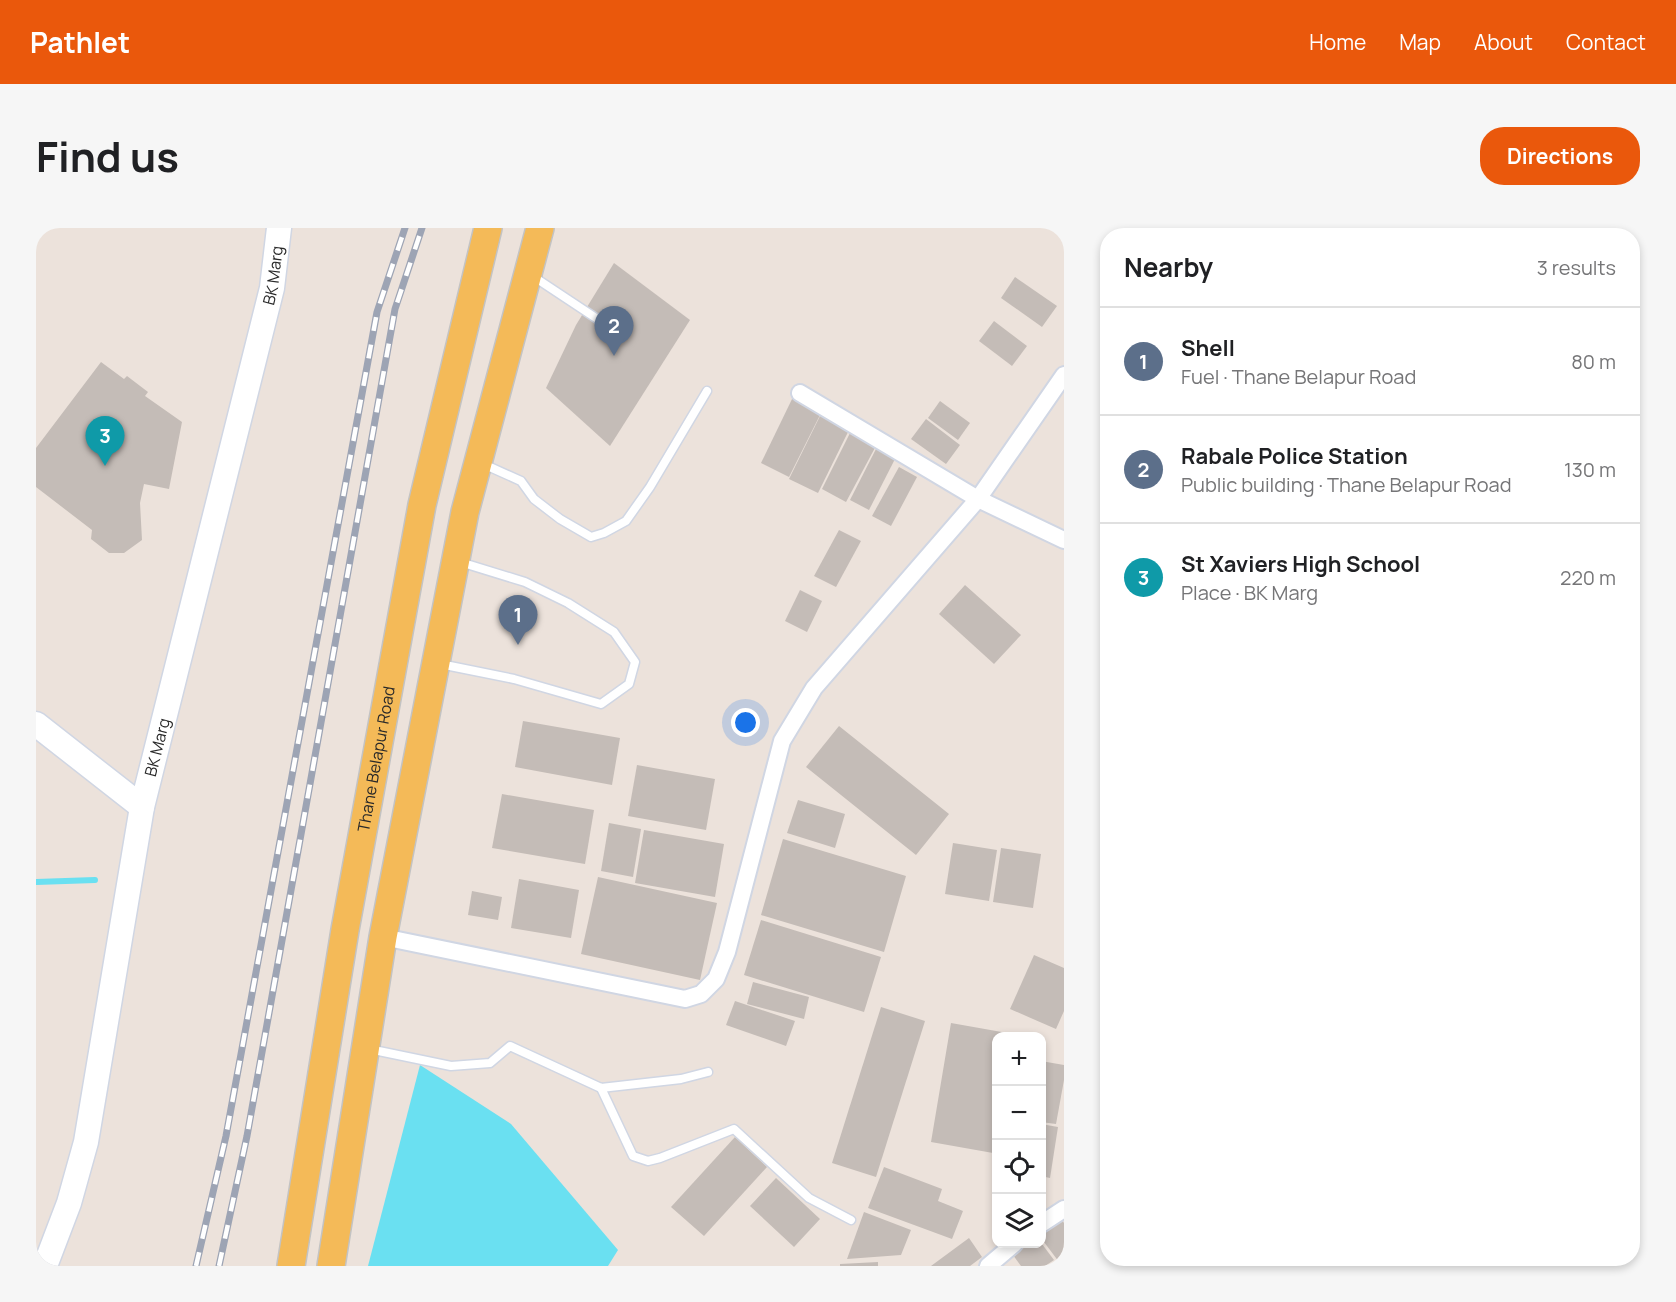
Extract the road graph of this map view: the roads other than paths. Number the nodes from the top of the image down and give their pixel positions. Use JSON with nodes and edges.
{"nodes":[{"id":1,"x":279,"y":228,"type":"edge"},
{"id":2,"x":488,"y":228,"type":"edge"},
{"id":3,"x":495,"y":228,"type":"edge"},
{"id":4,"x":540,"y":228,"type":"edge"},
{"id":5,"x":549,"y":228,"type":"edge"},
{"id":6,"x":483,"y":256,"type":"junction"},
{"id":7,"x":529,"y":272,"type":"junction"},
{"id":8,"x":617,"y":332,"type":"dead end"},
{"id":9,"x":1064,"y":375,"type":"edge"},
{"id":10,"x":707,"y":390,"type":"dead end"},
{"id":11,"x":800,"y":393,"type":"dead end"},
{"id":12,"x":478,"y":462,"type":"junction"},
{"id":13,"x":978,"y":499,"type":"junction"},
{"id":14,"x":1064,"y":540,"type":"edge"},
{"id":15,"x":457,"y":561,"type":"junction"},
{"id":16,"x":436,"y":663,"type":"junction"},
{"id":17,"x":36,"y":724,"type":"edge"},
{"id":18,"x":142,"y":807,"type":"junction"},
{"id":19,"x":383,"y":937,"type":"junction"},
{"id":20,"x":366,"y":1048,"type":"junction"},
{"id":21,"x":708,"y":1072,"type":"dead end"},
{"id":22,"x":601,"y":1088,"type":"junction"},
{"id":23,"x":1064,"y":1209,"type":"edge"},
{"id":24,"x":851,"y":1220,"type":"dead end"},
{"id":25,"x":1046,"y":1221,"type":"edge"},
{"id":26,"x":1009,"y":1248,"type":"edge"},
{"id":27,"x":45,"y":1266,"type":"edge"},
{"id":28,"x":291,"y":1266,"type":"edge"},
{"id":29,"x":331,"y":1266,"type":"edge"},
{"id":30,"x":988,"y":1266,"type":"edge"}],
"edges":[{"from":1,"to":18,"type":"street","name":"BK Marg"},
{"from":2,"to":6,"type":"main road"},
{"from":3,"to":6,"type":"main road"},
{"from":4,"to":7,"type":"main road"},
{"from":5,"to":7,"type":"main road"},
{"from":6,"to":28,"type":"main road","name":"Thane Belapur Road"},
{"from":7,"to":8,"type":"lane"},
{"from":7,"to":12,"type":"main road"},
{"from":9,"to":13,"type":"street"},
{"from":10,"to":12,"type":"lane"},
{"from":11,"to":13,"type":"street"},
{"from":12,"to":15,"type":"main road"},
{"from":13,"to":14,"type":"street"},
{"from":13,"to":19,"type":"street"},
{"from":15,"to":16,"type":"main road"},
{"from":15,"to":16,"type":"lane"},
{"from":16,"to":19,"type":"main road"},
{"from":17,"to":18,"type":"street"},
{"from":18,"to":27,"type":"street","name":"BK Marg"},
{"from":19,"to":20,"type":"main road"},
{"from":20,"to":22,"type":"lane"},
{"from":20,"to":29,"type":"main road"},
{"from":21,"to":22,"type":"lane"},
{"from":22,"to":24,"type":"lane"},
{"from":23,"to":25,"type":"street"},
{"from":26,"to":30,"type":"street"}]}
